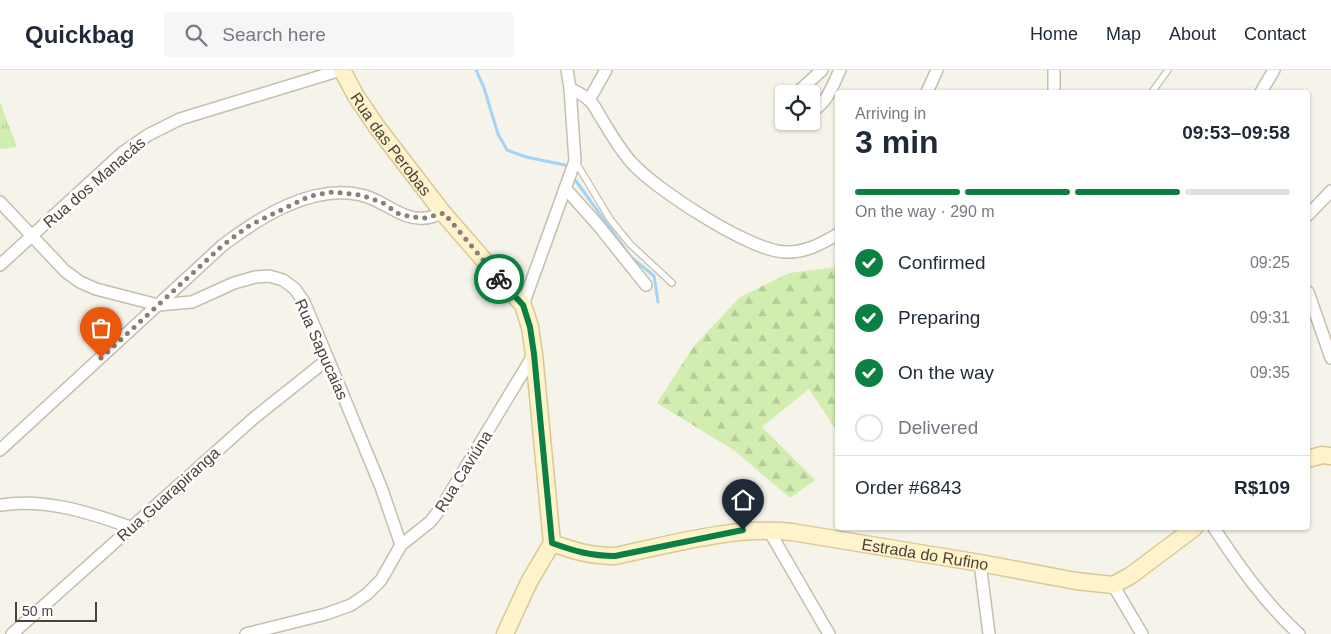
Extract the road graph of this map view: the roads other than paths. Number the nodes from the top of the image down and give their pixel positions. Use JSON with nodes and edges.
{"nodes":[{"id":1,"x":342,"y":70,"type":"edge"},
{"id":2,"x":567,"y":70,"type":"edge"},
{"id":3,"x":606,"y":70,"type":"edge"},
{"id":4,"x":822,"y":70,"type":"edge"},
{"id":5,"x":840,"y":70,"type":"edge"},
{"id":6,"x":937,"y":70,"type":"edge"},
{"id":7,"x":1054,"y":70,"type":"edge"},
{"id":8,"x":1168,"y":70,"type":"edge"},
{"id":9,"x":1274,"y":70,"type":"edge"},
{"id":10,"x":806,"y":85,"type":"edge"},
{"id":11,"x":570,"y":88,"type":"junction"},
{"id":12,"x":928,"y":90,"type":"edge"},
{"id":13,"x":1054,"y":90,"type":"edge"},
{"id":14,"x":1153,"y":90,"type":"edge"},
{"id":15,"x":1262,"y":90,"type":"edge"},
{"id":16,"x":590,"y":100,"type":"junction"},
{"id":17,"x":820,"y":106,"type":"edge"},
{"id":18,"x":575,"y":161,"type":"junction"},
{"id":19,"x":565,"y":188,"type":"junction"},
{"id":20,"x":1331,"y":191,"type":"edge"},
{"id":21,"x":0,"y":202,"type":"edge"},
{"id":22,"x":444,"y":213,"type":"junction"},
{"id":23,"x":1310,"y":213,"type":"edge"},
{"id":24,"x":835,"y":236,"type":"edge"},
{"id":25,"x":31,"y":237,"type":"junction"},
{"id":26,"x":0,"y":264,"type":"edge"},
{"id":27,"x":672,"y":283,"type":"dead end"},
{"id":28,"x":646,"y":285,"type":"dead end"},
{"id":29,"x":1310,"y":298,"type":"edge"},
{"id":30,"x":158,"y":305,"type":"junction"},
{"id":31,"x":523,"y":305,"type":"junction"},
{"id":32,"x":534,"y":354,"type":"junction"},
{"id":33,"x":1331,"y":358,"type":"edge"},
{"id":34,"x":328,"y":359,"type":"junction"},
{"id":35,"x":0,"y":450,"type":"edge"},
{"id":36,"x":0,"y":505,"type":"edge"},
{"id":37,"x":130,"y":527,"type":"junction"},
{"id":38,"x":768,"y":529,"type":"junction"},
{"id":39,"x":1191,"y":530,"type":"edge"},
{"id":40,"x":1215,"y":530,"type":"edge"},
{"id":41,"x":552,"y":543,"type":"junction"},
{"id":42,"x":401,"y":545,"type":"junction"},
{"id":43,"x":980,"y":563,"type":"junction"},
{"id":44,"x":1113,"y":585,"type":"junction"},
{"id":45,"x":12,"y":634,"type":"edge"},
{"id":46,"x":246,"y":634,"type":"edge"},
{"id":47,"x":505,"y":634,"type":"edge"},
{"id":48,"x":829,"y":634,"type":"edge"},
{"id":49,"x":989,"y":634,"type":"edge"},
{"id":50,"x":1142,"y":634,"type":"edge"},
{"id":51,"x":1299,"y":634,"type":"edge"}],
"edges":[{"from":1,"to":22,"type":"street","name":"Rua das Perobas"},
{"from":1,"to":25,"type":"street","name":"Rua dos Manacás"},
{"from":2,"to":11,"type":"street"},
{"from":3,"to":16,"type":"street"},
{"from":4,"to":10,"type":"street"},
{"from":5,"to":17,"type":"street"},
{"from":6,"to":12,"type":"street"},
{"from":7,"to":13,"type":"street"},
{"from":8,"to":14,"type":"lane"},
{"from":9,"to":15,"type":"street"},
{"from":11,"to":16,"type":"street"},
{"from":11,"to":18,"type":"street"},
{"from":16,"to":24,"type":"street"},
{"from":18,"to":19,"type":"street"},
{"from":18,"to":27,"type":"lane"},
{"from":19,"to":28,"type":"street"},
{"from":19,"to":31,"type":"street"},
{"from":20,"to":23,"type":"street"},
{"from":21,"to":25,"type":"street","name":"Rua Sapucaias"},
{"from":22,"to":30,"type":"street"},
{"from":22,"to":31,"type":"street","name":"Rua das Perobas"},
{"from":25,"to":26,"type":"street","name":"Rua dos Manacás"},
{"from":25,"to":30,"type":"street","name":"Rua Sapucaias"},
{"from":29,"to":33,"type":"street"},
{"from":30,"to":34,"type":"street","name":"Rua Sapucaias"},
{"from":30,"to":35,"type":"street"},
{"from":31,"to":32,"type":"street","name":"Rua das Perobas"},
{"from":32,"to":41,"type":"street","name":"Rua das Perobas"},
{"from":32,"to":42,"type":"street","name":"Rua Caviúna"},
{"from":34,"to":37,"type":"street","name":"Rua Guarapiranga"},
{"from":34,"to":42,"type":"street","name":"Rua Sapucaias"},
{"from":36,"to":37,"type":"street"},
{"from":37,"to":45,"type":"street","name":"Rua Guarapiranga"},
{"from":38,"to":41,"type":"street","name":"Estrada do Rufino"},
{"from":38,"to":43,"type":"street","name":"Estrada do Rufino"},
{"from":38,"to":48,"type":"street"},
{"from":39,"to":44,"type":"street"},
{"from":40,"to":51,"type":"street"},
{"from":41,"to":47,"type":"street"},
{"from":42,"to":46,"type":"street","name":"Rua Caviúna"},
{"from":43,"to":44,"type":"street","name":"Estrada do Rufino"},
{"from":43,"to":49,"type":"street"},
{"from":44,"to":50,"type":"street"}]}
